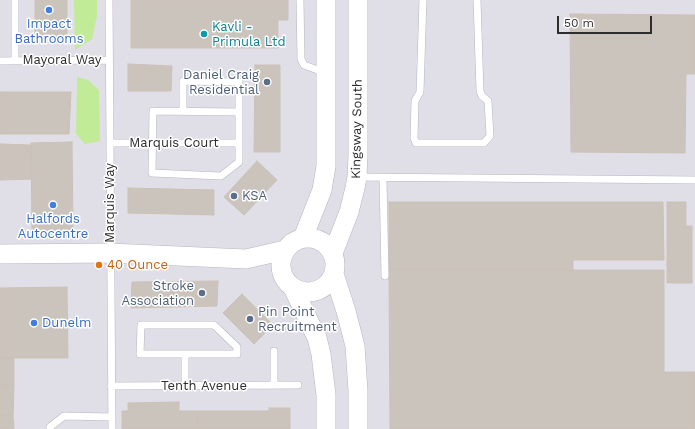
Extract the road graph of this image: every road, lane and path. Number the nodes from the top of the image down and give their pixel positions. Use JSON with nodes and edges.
{"nodes":[{"id":1,"x":15,"y":0,"type":"edge"},
{"id":2,"x":109,"y":0,"type":"edge"},
{"id":3,"x":300,"y":0,"type":"edge"},
{"id":4,"x":326,"y":0,"type":"edge"},
{"id":5,"x":358,"y":0,"type":"edge"},
{"id":6,"x":423,"y":0,"type":"edge"},
{"id":7,"x":477,"y":0,"type":"edge"},
{"id":8,"x":109,"y":60,"type":"junction"},
{"id":9,"x":0,"y":61,"type":"edge"},
{"id":10,"x":15,"y":61,"type":"junction"},
{"id":11,"x":326,"y":73,"type":"junction"},
{"id":12,"x":183,"y":111,"type":"junction"},
{"id":13,"x":239,"y":112,"type":"junction"},
{"id":14,"x":110,"y":143,"type":"junction"},
{"id":15,"x":152,"y":143,"type":"junction"},
{"id":16,"x":238,"y":143,"type":"junction"},
{"id":17,"x":356,"y":177,"type":"junction"},
{"id":18,"x":383,"y":178,"type":"junction"},
{"id":19,"x":695,"y":180,"type":"edge"},
{"id":20,"x":303,"y":238,"type":"junction"},
{"id":21,"x":285,"y":250,"type":"junction"},
{"id":22,"x":110,"y":253,"type":"junction"},
{"id":23,"x":333,"y":253,"type":"junction"},
{"id":24,"x":0,"y":254,"type":"edge"},
{"id":25,"x":246,"y":259,"type":"junction"},
{"id":26,"x":334,"y":274,"type":"junction"},
{"id":27,"x":385,"y":276,"type":"dead end"},
{"id":28,"x":288,"y":282,"type":"junction"},
{"id":29,"x":274,"y":351,"type":"dead end"},
{"id":30,"x":185,"y":354,"type":"junction"},
{"id":31,"x":274,"y":385,"type":"junction"},
{"id":32,"x":298,"y":385,"type":"dead end"},
{"id":33,"x":111,"y":386,"type":"junction"},
{"id":34,"x":185,"y":386,"type":"junction"},
{"id":35,"x":112,"y":417,"type":"junction"},
{"id":36,"x":50,"y":429,"type":"edge"},
{"id":37,"x":112,"y":429,"type":"edge"},
{"id":38,"x":326,"y":429,"type":"edge"},
{"id":39,"x":358,"y":429,"type":"edge"}],
"edges":[{"from":1,"to":10,"type":"lane","name":"Mayoral Way"},
{"from":2,"to":8,"type":"lane","name":"Marquis Way"},
{"from":3,"to":11,"type":"lane"},
{"from":4,"to":11,"type":"street"},
{"from":5,"to":17,"type":"street","name":"Kingsway South"},
{"from":6,"to":7,"type":"lane"},
{"from":8,"to":10,"type":"lane","name":"Mayoral Way"},
{"from":8,"to":14,"type":"lane","name":"Marquis Way"},
{"from":9,"to":10,"type":"lane","name":"Mayoral Way"},
{"from":11,"to":20,"type":"street"},
{"from":12,"to":13,"type":"lane"},
{"from":12,"to":13,"type":"lane"},
{"from":12,"to":15,"type":"lane"},
{"from":13,"to":16,"type":"lane"},
{"from":14,"to":15,"type":"lane","name":"Marquis Court"},
{"from":14,"to":22,"type":"lane","name":"Marquis Way"},
{"from":15,"to":16,"type":"lane","name":"Marquis Court"},
{"from":15,"to":16,"type":"lane"},
{"from":17,"to":18,"type":"lane"},
{"from":17,"to":23,"type":"street","name":"Kingsway South"},
{"from":18,"to":19,"type":"lane"},
{"from":18,"to":27,"type":"lane"},
{"from":20,"to":21,"type":"street"},
{"from":20,"to":23,"type":"street"},
{"from":21,"to":25,"type":"street"},
{"from":21,"to":28,"type":"street"},
{"from":22,"to":24,"type":"street"},
{"from":22,"to":25,"type":"street"},
{"from":22,"to":33,"type":"lane","name":"Marquis Way"},
{"from":23,"to":26,"type":"street","name":"Kingsway South"},
{"from":25,"to":28,"type":"street"},
{"from":26,"to":28,"type":"street"},
{"from":26,"to":39,"type":"street","name":"Kingsway South"},
{"from":28,"to":38,"type":"street"},
{"from":29,"to":31,"type":"lane"},
{"from":30,"to":30,"type":"lane"},
{"from":30,"to":34,"type":"lane"},
{"from":31,"to":32,"type":"lane","name":"Tenth Avenue"},
{"from":31,"to":34,"type":"lane","name":"Tenth Avenue"},
{"from":33,"to":34,"type":"lane","name":"Tenth Avenue"},
{"from":33,"to":35,"type":"lane","name":"Marquis Way"},
{"from":35,"to":36,"type":"lane"},
{"from":35,"to":37,"type":"lane","name":"Marquis Way"}]}
